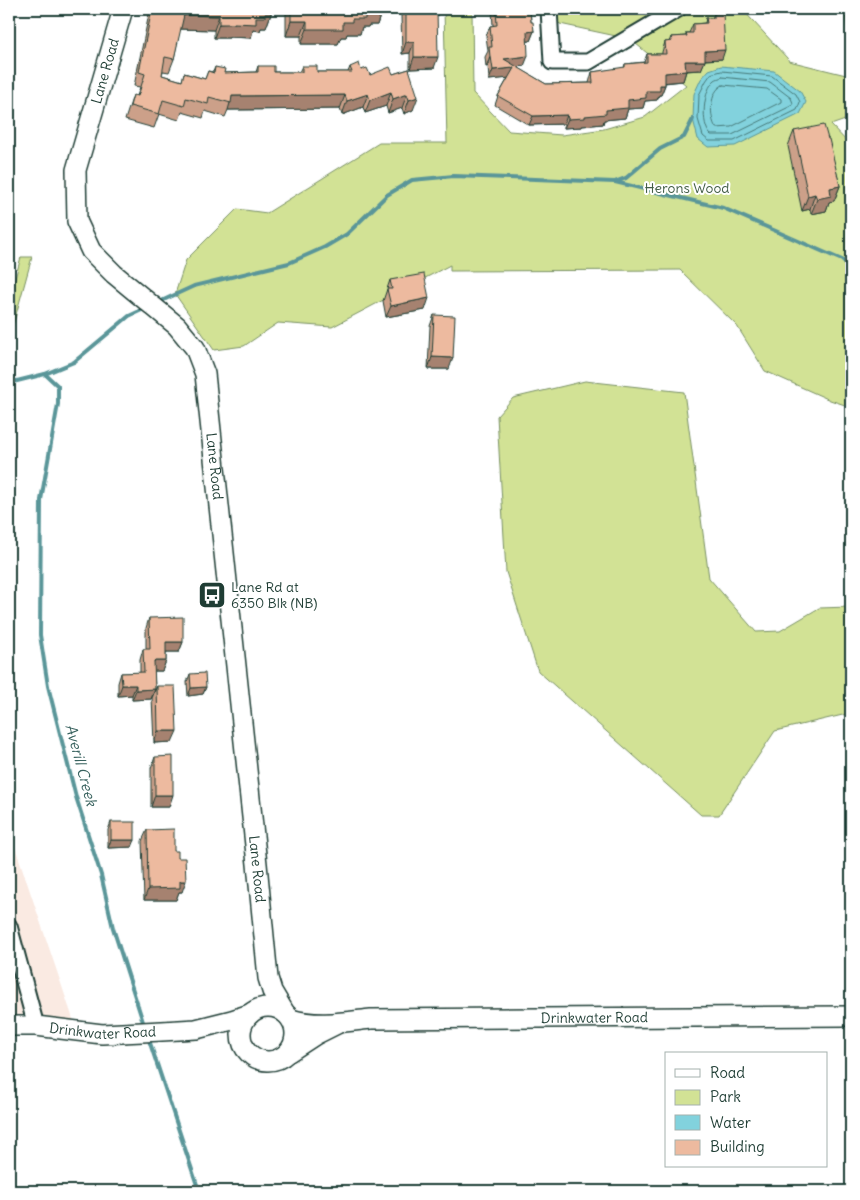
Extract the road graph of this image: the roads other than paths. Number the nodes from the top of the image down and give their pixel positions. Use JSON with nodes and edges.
{"nodes":[{"id":1,"x":123,"y":9,"type":"edge"},
{"id":2,"x":550,"y":9,"type":"edge"},
{"id":3,"x":678,"y":9,"type":"edge"},
{"id":4,"x":9,"y":926,"type":"edge"},
{"id":5,"x":268,"y":978,"type":"junction"},
{"id":6,"x":252,"y":1012,"type":"junction"},
{"id":7,"x":288,"y":1016,"type":"junction"},
{"id":8,"x":851,"y":1016,"type":"edge"},
{"id":9,"x":338,"y":1023,"type":"junction"},
{"id":10,"x":9,"y":1026,"type":"edge"},
{"id":11,"x":36,"y":1026,"type":"junction"},
{"id":12,"x":196,"y":1029,"type":"junction"},
{"id":13,"x":245,"y":1049,"type":"junction"},
{"id":14,"x":289,"y":1052,"type":"junction"}],
"edges":[{"from":1,"to":5,"type":"street","name":"Lane Road"},
{"from":2,"to":3,"type":"street"},
{"from":4,"to":11,"type":"street"},
{"from":5,"to":6,"type":"street","name":"Lane Road"},
{"from":5,"to":7,"type":"street","name":"Lane Road"},
{"from":6,"to":7,"type":"street"},
{"from":6,"to":12,"type":"street","name":"Drinkwater Road"},
{"from":6,"to":13,"type":"street"},
{"from":7,"to":9,"type":"street","name":"Drinkwater Road"},
{"from":7,"to":14,"type":"street"},
{"from":8,"to":9,"type":"street","name":"Drinkwater Road"},
{"from":9,"to":14,"type":"street","name":"Drinkwater Road"},
{"from":10,"to":11,"type":"street","name":"Drinkwater Road"},
{"from":11,"to":12,"type":"street","name":"Drinkwater Road"},
{"from":12,"to":13,"type":"street","name":"Drinkwater Road"},
{"from":13,"to":14,"type":"street"}]}
